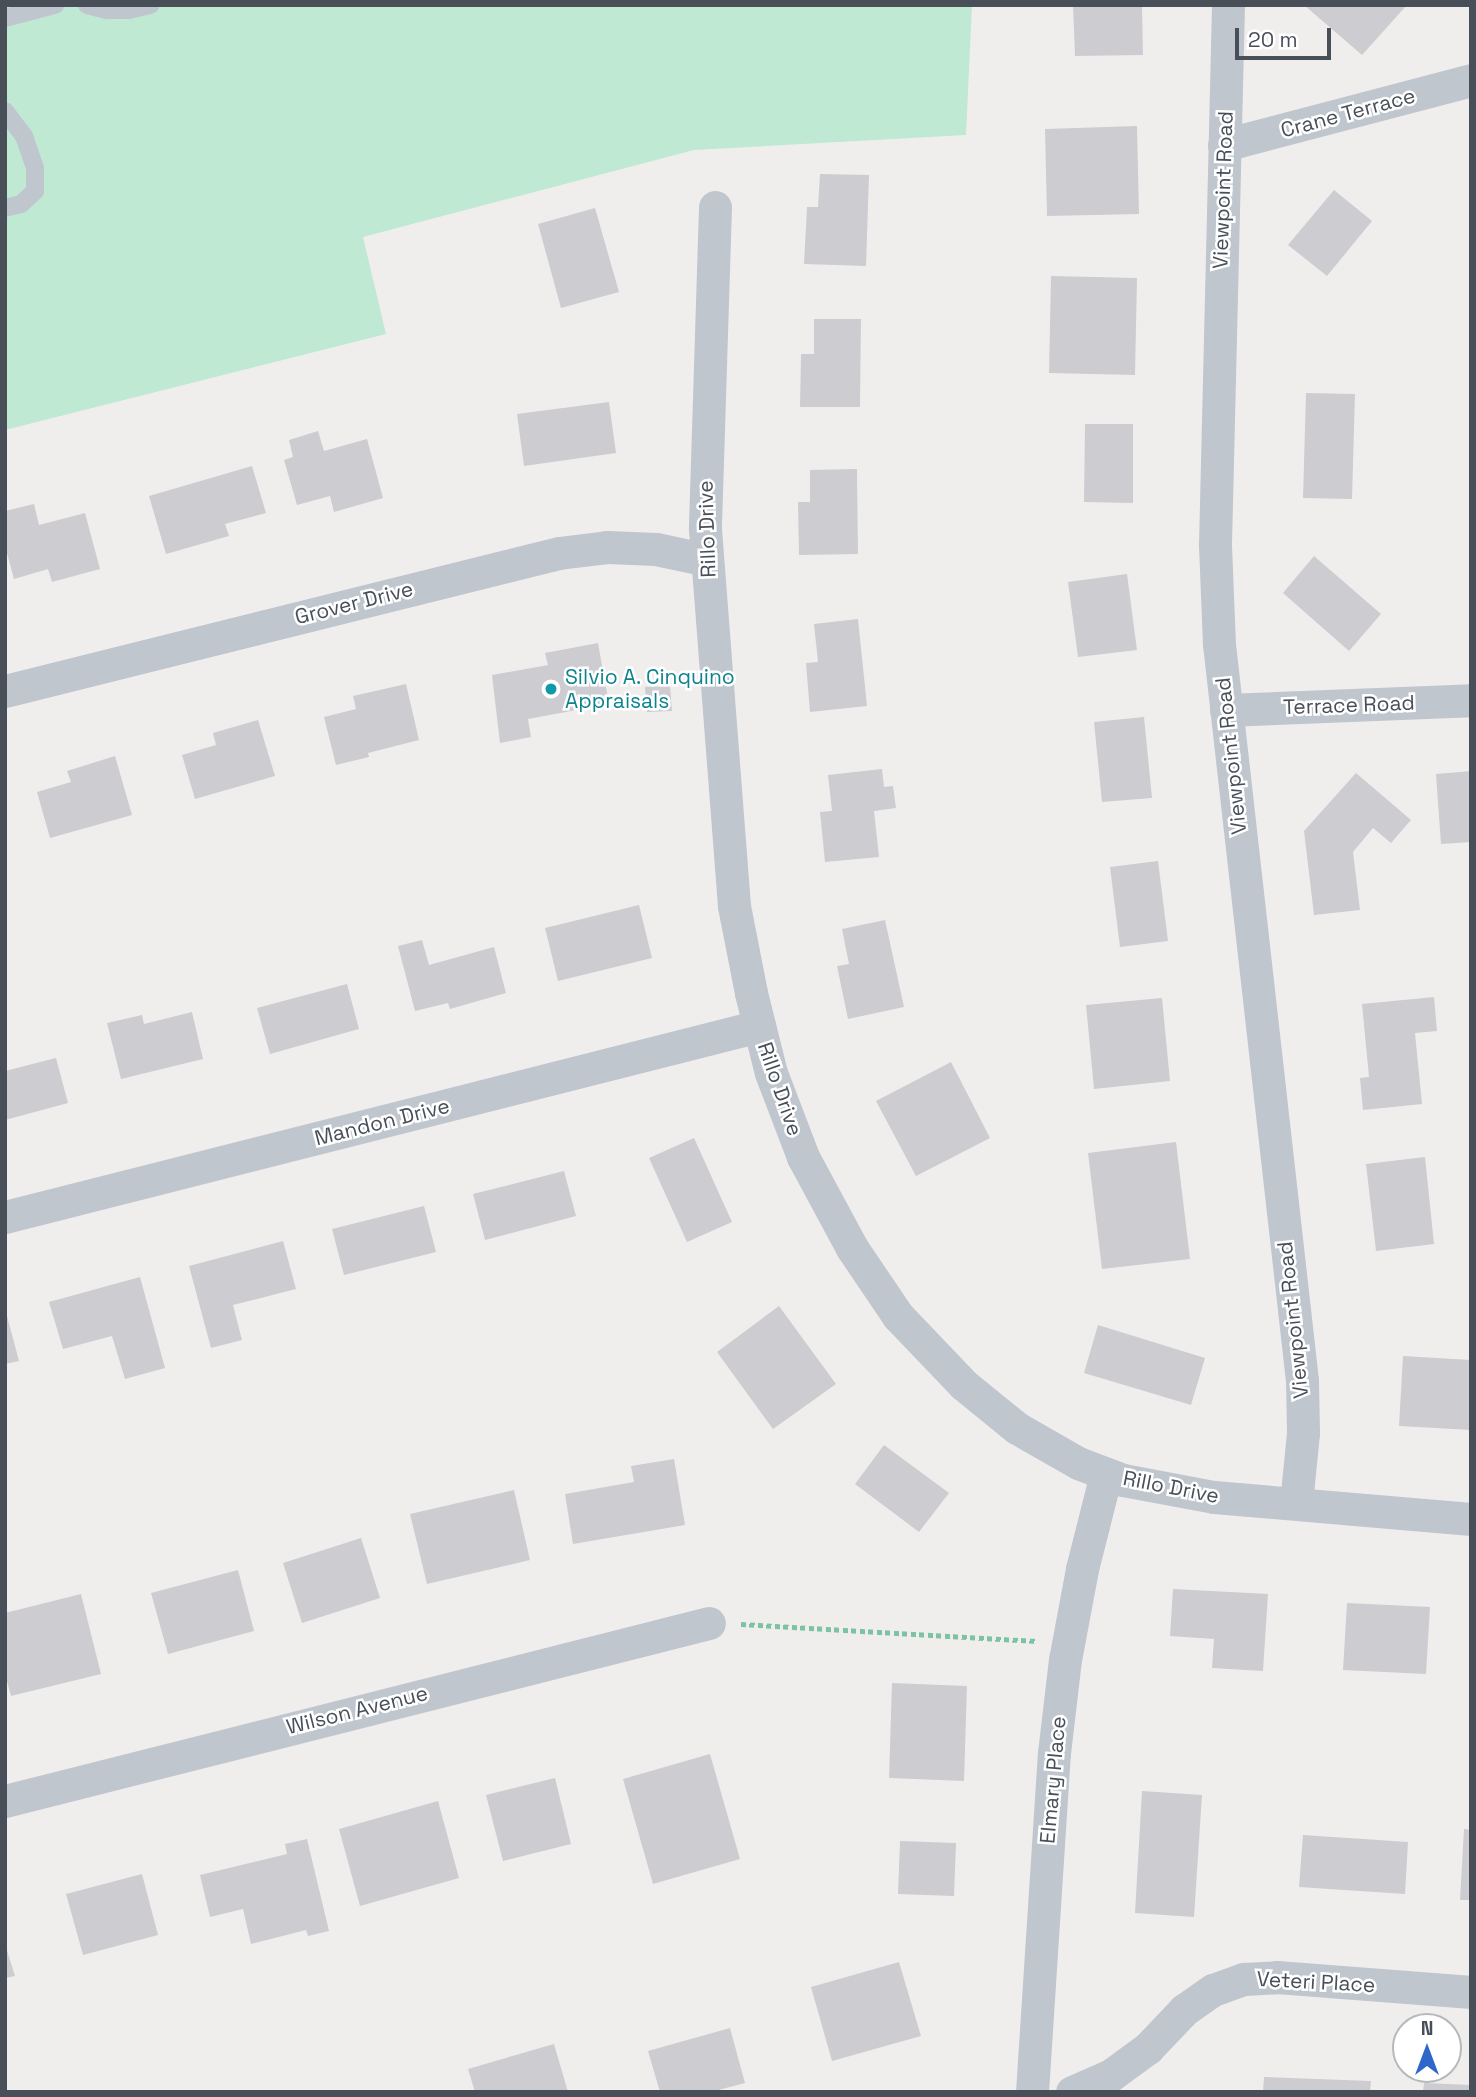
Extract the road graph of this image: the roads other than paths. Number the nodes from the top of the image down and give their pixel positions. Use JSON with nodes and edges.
{"nodes":[{"id":1,"x":55,"y":5,"type":"edge"},
{"id":2,"x":87,"y":5,"type":"edge"},
{"id":3,"x":150,"y":5,"type":"edge"},
{"id":4,"x":1228,"y":5,"type":"edge"},
{"id":5,"x":5,"y":18,"type":"edge"},
{"id":6,"x":1471,"y":80,"type":"edge"},
{"id":7,"x":5,"y":111,"type":"edge"},
{"id":8,"x":1224,"y":145,"type":"junction"},
{"id":9,"x":715,"y":207,"type":"dead end"},
{"id":10,"x":5,"y":208,"type":"edge"},
{"id":11,"x":707,"y":561,"type":"junction"},
{"id":12,"x":5,"y":691,"type":"edge"},
{"id":13,"x":1471,"y":700,"type":"edge"},
{"id":14,"x":1226,"y":710,"type":"junction"},
{"id":15,"x":759,"y":1026,"type":"junction"},
{"id":16,"x":5,"y":1217,"type":"edge"},
{"id":17,"x":1106,"y":1474,"type":"junction"},
{"id":18,"x":1296,"y":1503,"type":"junction"},
{"id":19,"x":1471,"y":1519,"type":"edge"},
{"id":20,"x":709,"y":1623,"type":"road end"},
{"id":21,"x":5,"y":1801,"type":"edge"},
{"id":22,"x":1471,"y":1992,"type":"edge"},
{"id":23,"x":1032,"y":2092,"type":"edge"},
{"id":24,"x":1072,"y":2092,"type":"edge"}],
"edges":[{"from":1,"to":5,"type":"lane"},
{"from":2,"to":3,"type":"lane"},
{"from":4,"to":8,"type":"street","name":"Viewpoint Road"},
{"from":6,"to":8,"type":"street","name":"Crane Terrace"},
{"from":7,"to":10,"type":"lane"},
{"from":8,"to":14,"type":"street","name":"Viewpoint Road"},
{"from":9,"to":11,"type":"street","name":"Rillo Drive"},
{"from":11,"to":12,"type":"street","name":"Grover Drive"},
{"from":11,"to":15,"type":"street","name":"Rillo Drive"},
{"from":13,"to":14,"type":"street","name":"Terrace Road"},
{"from":14,"to":18,"type":"street","name":"Viewpoint Road"},
{"from":15,"to":16,"type":"street","name":"Mandon Drive"},
{"from":15,"to":17,"type":"street","name":"Rillo Drive"},
{"from":17,"to":18,"type":"street","name":"Rillo Drive"},
{"from":17,"to":23,"type":"street","name":"Elmary Place"},
{"from":18,"to":19,"type":"street","name":"Rillo Drive"},
{"from":20,"to":21,"type":"street","name":"Wilson Avenue"},
{"from":22,"to":24,"type":"street","name":"Veteri Place"}]}
